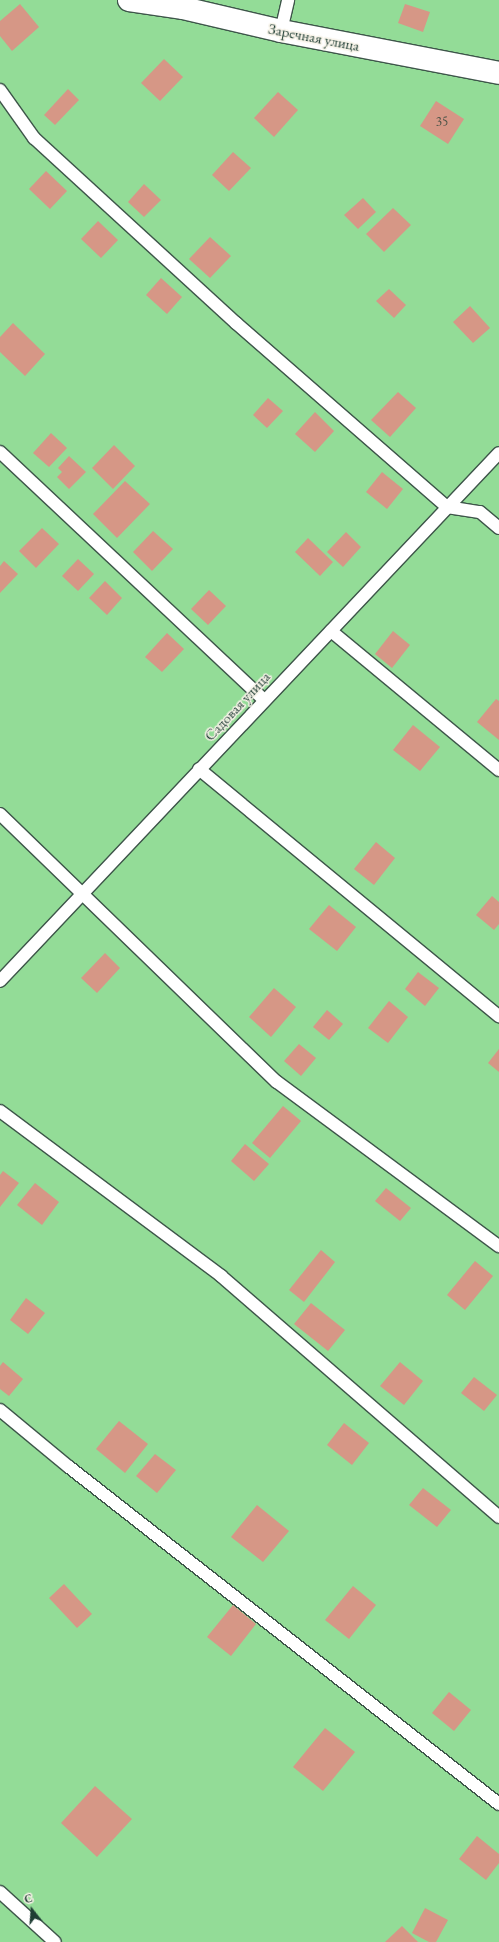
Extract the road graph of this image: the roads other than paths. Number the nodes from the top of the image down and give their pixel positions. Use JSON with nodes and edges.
{"nodes":[{"id":1,"x":129,"y":0,"type":"edge"},
{"id":2,"x":288,"y":0,"type":"edge"},
{"id":3,"x":281,"y":31,"type":"junction"},
{"id":4,"x":499,"y":73,"type":"edge"},
{"id":5,"x":0,"y":90,"type":"edge"},
{"id":6,"x":0,"y":452,"type":"edge"},
{"id":7,"x":499,"y":453,"type":"edge"},
{"id":8,"x":446,"y":507,"type":"junction"},
{"id":9,"x":499,"y":528,"type":"edge"},
{"id":10,"x":331,"y":631,"type":"junction"},
{"id":11,"x":264,"y":700,"type":"junction"},
{"id":12,"x":199,"y":769,"type":"junction"},
{"id":13,"x":499,"y":770,"type":"edge"},
{"id":14,"x":0,"y":814,"type":"edge"},
{"id":15,"x":83,"y":893,"type":"junction"},
{"id":16,"x":0,"y":981,"type":"edge"},
{"id":17,"x":499,"y":1016,"type":"edge"},
{"id":18,"x":0,"y":1111,"type":"edge"},
{"id":19,"x":499,"y":1246,"type":"edge"},
{"id":20,"x":0,"y":1410,"type":"edge"},
{"id":21,"x":499,"y":1517,"type":"edge"},
{"id":22,"x":499,"y":1804,"type":"edge"},
{"id":23,"x":0,"y":1892,"type":"edge"},
{"id":24,"x":55,"y":1942,"type":"edge"}],
"edges":[{"from":1,"to":3,"type":"street","name":"Заречная улица"},
{"from":2,"to":3,"type":"lane"},
{"from":3,"to":4,"type":"street","name":"Заречная улица"},
{"from":5,"to":8,"type":"lane"},
{"from":6,"to":11,"type":"lane"},
{"from":7,"to":8,"type":"lane","name":"Садовая улица"},
{"from":8,"to":9,"type":"lane"},
{"from":8,"to":10,"type":"lane","name":"Садовая улица"},
{"from":10,"to":11,"type":"lane","name":"Садовая улица"},
{"from":10,"to":13,"type":"lane"},
{"from":11,"to":12,"type":"lane","name":"Садовая улица"},
{"from":12,"to":15,"type":"lane","name":"Садовая улица"},
{"from":12,"to":17,"type":"lane"},
{"from":14,"to":15,"type":"lane"},
{"from":15,"to":16,"type":"lane","name":"Садовая улица"},
{"from":15,"to":19,"type":"lane"},
{"from":18,"to":21,"type":"lane"},
{"from":20,"to":22,"type":"lane"},
{"from":23,"to":24,"type":"lane"}]}
